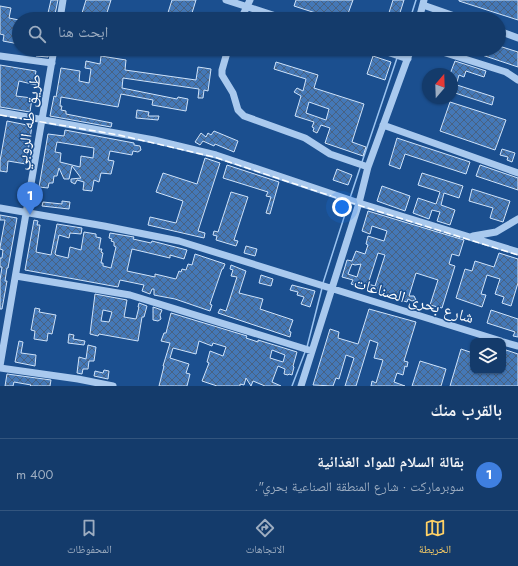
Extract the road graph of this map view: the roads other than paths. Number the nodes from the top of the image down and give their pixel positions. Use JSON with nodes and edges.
{"nodes":[{"id":1,"x":63,"y":0,"type":"edge"},
{"id":2,"x":226,"y":0,"type":"edge"},
{"id":3,"x":423,"y":3,"type":"edge"},
{"id":4,"x":249,"y":4,"type":"edge"},
{"id":5,"x":61,"y":12,"type":"edge"},
{"id":6,"x":268,"y":12,"type":"edge"},
{"id":7,"x":446,"y":12,"type":"edge"},
{"id":8,"x":506,"y":34,"type":"edge"},
{"id":9,"x":518,"y":38,"type":"edge"},
{"id":10,"x":0,"y":56,"type":"edge"},
{"id":11,"x":53,"y":56,"type":"edge"},
{"id":12,"x":226,"y":56,"type":"edge"},
{"id":13,"x":400,"y":56,"type":"edge"},
{"id":14,"x":409,"y":56,"type":"edge"},
{"id":15,"x":455,"y":56,"type":"edge"},
{"id":16,"x":408,"y":59,"type":"junction"},
{"id":17,"x":52,"y":63,"type":"junction"},
{"id":18,"x":518,"y":80,"type":"edge"},
{"id":19,"x":0,"y":112,"type":"edge"},
{"id":20,"x":43,"y":119,"type":"junction"},
{"id":21,"x":383,"y":125,"type":"junction"},
{"id":22,"x":364,"y":166,"type":"junction"},
{"id":23,"x":518,"y":173,"type":"edge"},
{"id":24,"x":353,"y":201,"type":"junction"},
{"id":25,"x":0,"y":208,"type":"edge"},
{"id":26,"x":27,"y":213,"type":"junction"},
{"id":27,"x":518,"y":219,"type":"edge"},
{"id":28,"x":470,"y":236,"type":"junction"},
{"id":29,"x":518,"y":252,"type":"edge"},
{"id":30,"x":16,"y":276,"type":"junction"},
{"id":31,"x":325,"y":287,"type":"junction"},
{"id":32,"x":4,"y":320,"type":"edge"},
{"id":33,"x":492,"y":338,"type":"edge"},
{"id":34,"x":506,"y":342,"type":"edge"},
{"id":35,"x":518,"y":346,"type":"edge"},
{"id":36,"x":307,"y":349,"type":"junction"},
{"id":37,"x":0,"y":367,"type":"edge"},
{"id":38,"x":113,"y":386,"type":"edge"},
{"id":39,"x":301,"y":386,"type":"edge"}],
"edges":[{"from":1,"to":5,"type":"street"},
{"from":2,"to":4,"type":"street"},
{"from":3,"to":7,"type":"street"},
{"from":4,"to":6,"type":"street"},
{"from":8,"to":9,"type":"street"},
{"from":10,"to":17,"type":"street"},
{"from":11,"to":17,"type":"street","name":"طريق طه الروبي"},
{"from":12,"to":22,"type":"street"},
{"from":13,"to":16,"type":"street"},
{"from":14,"to":16,"type":"street"},
{"from":15,"to":18,"type":"street"},
{"from":16,"to":21,"type":"street"},
{"from":17,"to":20,"type":"street","name":"طريق طه الروبي"},
{"from":19,"to":20,"type":"street"},
{"from":20,"to":24,"type":"street"},
{"from":20,"to":26,"type":"street","name":"طريق طه الروبي"},
{"from":21,"to":22,"type":"street"},
{"from":21,"to":23,"type":"street"},
{"from":22,"to":24,"type":"street"},
{"from":24,"to":28,"type":"street"},
{"from":24,"to":31,"type":"street"},
{"from":25,"to":26,"type":"street","name":"شارع بحرى الصناعات"},
{"from":26,"to":30,"type":"street","name":"طريق طه الروبي"},
{"from":26,"to":31,"type":"street","name":"شارع بحرى الصناعات"},
{"from":27,"to":28,"type":"street"},
{"from":28,"to":29,"type":"street"},
{"from":30,"to":32,"type":"street","name":"طريق طه الروبي"},
{"from":30,"to":36,"type":"street"},
{"from":31,"to":33,"type":"street","name":"شارع بحرى الصناعات"},
{"from":31,"to":36,"type":"street"},
{"from":32,"to":37,"type":"street","name":"طريق طه الروبي"},
{"from":34,"to":35,"type":"street","name":"شارع بحرى الصناعات"},
{"from":36,"to":39,"type":"street"},
{"from":37,"to":38,"type":"street"}]}
